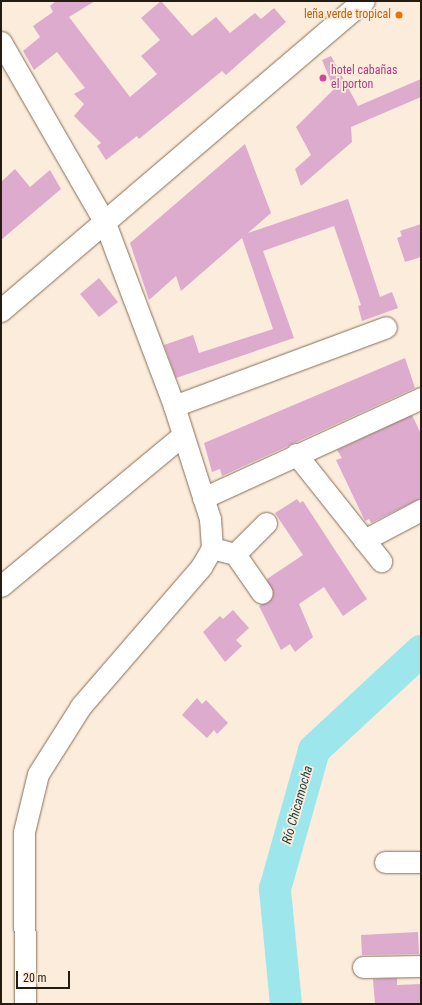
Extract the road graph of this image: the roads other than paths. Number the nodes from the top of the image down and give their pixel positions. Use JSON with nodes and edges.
{"nodes":[{"id":1,"x":364,"y":1,"type":"edge"},
{"id":2,"x":1,"y":42,"type":"edge"},
{"id":3,"x":105,"y":223,"type":"junction"},
{"id":4,"x":4,"y":303,"type":"edge"},
{"id":5,"x":386,"y":326,"type":"dead end"},
{"id":6,"x":421,"y":398,"type":"edge"},
{"id":7,"x":174,"y":406,"type":"junction"},
{"id":8,"x":183,"y":435,"type":"junction"},
{"id":9,"x":296,"y":454,"type":"junction"},
{"id":10,"x":203,"y":498,"type":"junction"},
{"id":11,"x":421,"y":510,"type":"edge"},
{"id":12,"x":266,"y":523,"type":"dead end"},
{"id":13,"x":364,"y":540,"type":"junction"},
{"id":14,"x":212,"y":548,"type":"junction"},
{"id":15,"x":234,"y":554,"type":"junction"},
{"id":16,"x":381,"y":561,"type":"dead end"},
{"id":17,"x":1,"y":586,"type":"edge"},
{"id":18,"x":262,"y":592,"type":"dead end"},
{"id":19,"x":385,"y":862,"type":"dead end"},
{"id":20,"x":421,"y":862,"type":"edge"},
{"id":21,"x":421,"y":966,"type":"edge"},
{"id":22,"x":363,"y":967,"type":"dead end"},
{"id":23,"x":25,"y":1004,"type":"edge"}],
"edges":[{"from":1,"to":3,"type":"main road"},
{"from":2,"to":3,"type":"street"},
{"from":3,"to":4,"type":"main road"},
{"from":3,"to":7,"type":"street"},
{"from":5,"to":7,"type":"street"},
{"from":6,"to":9,"type":"street"},
{"from":7,"to":8,"type":"street"},
{"from":8,"to":10,"type":"street"},
{"from":8,"to":17,"type":"street"},
{"from":9,"to":10,"type":"street"},
{"from":9,"to":13,"type":"street"},
{"from":10,"to":14,"type":"street"},
{"from":11,"to":13,"type":"street"},
{"from":12,"to":15,"type":"street"},
{"from":13,"to":16,"type":"street"},
{"from":14,"to":15,"type":"street"},
{"from":14,"to":23,"type":"street"},
{"from":15,"to":18,"type":"street"},
{"from":19,"to":20,"type":"street"},
{"from":21,"to":22,"type":"street"}]}
